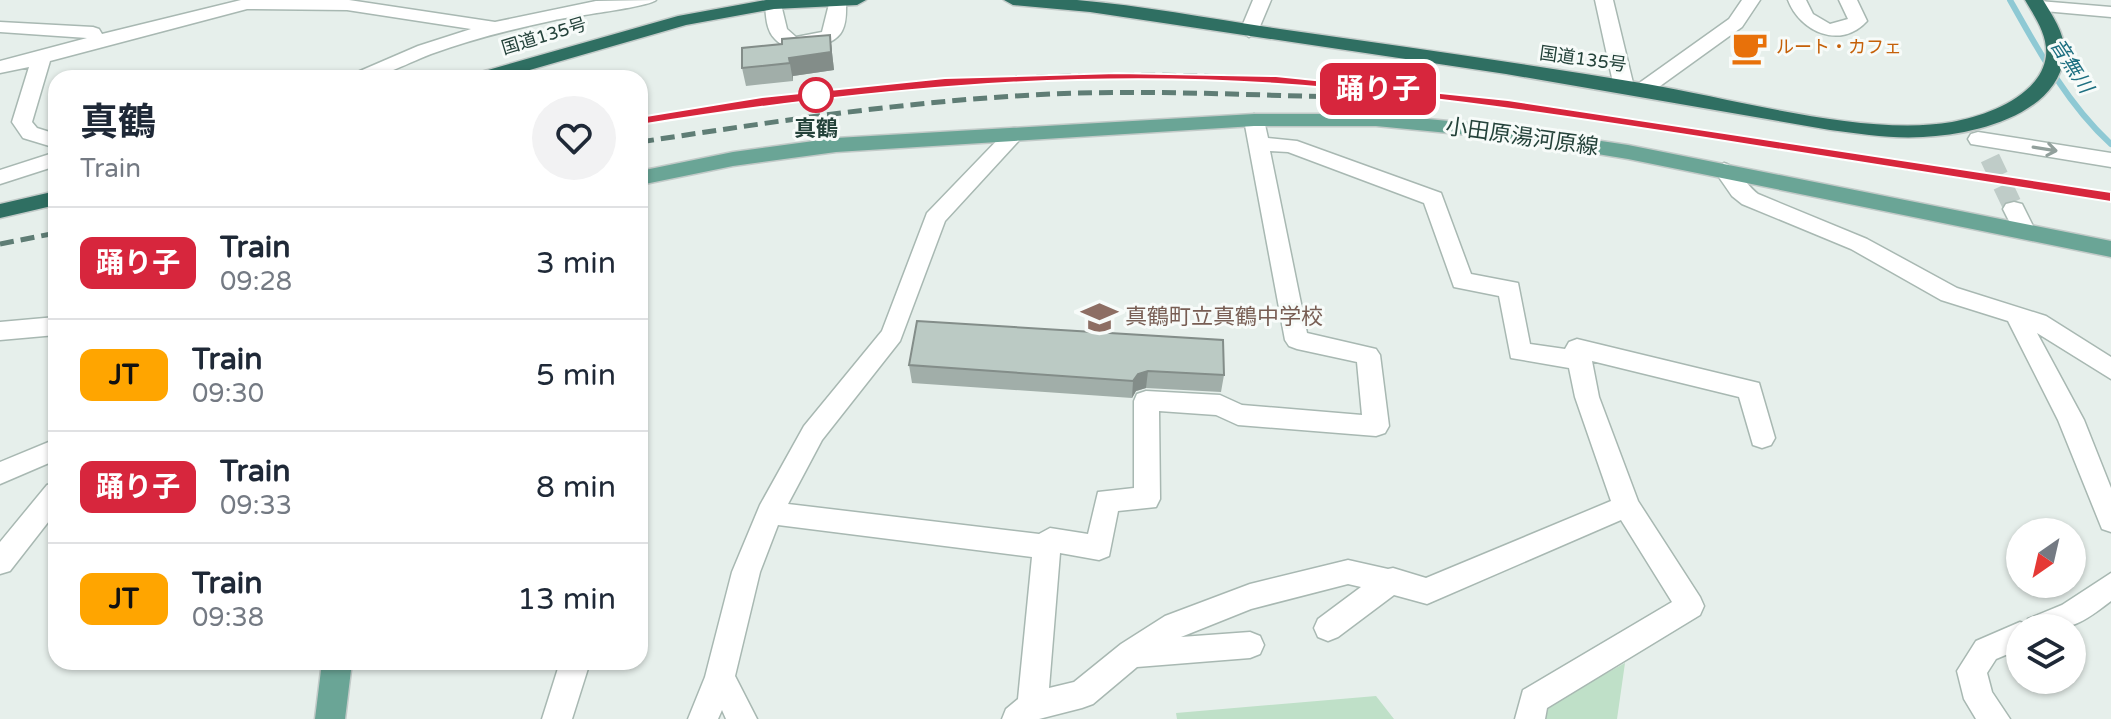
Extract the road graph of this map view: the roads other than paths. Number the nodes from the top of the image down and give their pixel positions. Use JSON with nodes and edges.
{"nodes":[{"id":1,"x":631,"y":0,"type":"edge"},
{"id":2,"x":647,"y":0,"type":"edge"},
{"id":3,"x":846,"y":0,"type":"edge"},
{"id":4,"x":857,"y":0,"type":"edge"},
{"id":5,"x":1013,"y":0,"type":"edge"},
{"id":6,"x":1262,"y":0,"type":"edge"},
{"id":7,"x":1604,"y":0,"type":"edge"},
{"id":8,"x":1751,"y":0,"type":"edge"},
{"id":9,"x":1797,"y":0,"type":"edge"},
{"id":10,"x":1848,"y":0,"type":"edge"},
{"id":11,"x":809,"y":1,"type":"edge"},
{"id":12,"x":838,"y":1,"type":"edge"},
{"id":13,"x":1038,"y":1,"type":"edge"},
{"id":14,"x":778,"y":2,"type":"edge"},
{"id":15,"x":592,"y":3,"type":"edge"},
{"id":16,"x":2037,"y":3,"type":"edge"},
{"id":17,"x":2111,"y":12,"type":"edge"},
{"id":18,"x":0,"y":27,"type":"edge"},
{"id":19,"x":495,"y":27,"type":"junction"},
{"id":20,"x":1249,"y":31,"type":"junction"},
{"id":21,"x":107,"y":38,"type":"junction"},
{"id":22,"x":42,"y":56,"type":"junction"},
{"id":23,"x":0,"y":67,"type":"edge"},
{"id":24,"x":379,"y":70,"type":"edge"},
{"id":25,"x":508,"y":70,"type":"edge"},
{"id":26,"x":1633,"y":89,"type":"junction"},
{"id":27,"x":1257,"y":132,"type":"junction"},
{"id":28,"x":1974,"y":133,"type":"junction"},
{"id":29,"x":1015,"y":134,"type":"junction"},
{"id":30,"x":48,"y":139,"type":"edge"},
{"id":31,"x":1990,"y":158,"type":"tunnel mouth"},
{"id":32,"x":2111,"y":160,"type":"edge"},
{"id":33,"x":48,"y":162,"type":"edge"},
{"id":34,"x":1724,"y":170,"type":"junction"},
{"id":35,"x":648,"y":176,"type":"edge"},
{"id":36,"x":0,"y":177,"type":"edge"},
{"id":37,"x":48,"y":200,"type":"edge"},
{"id":38,"x":2014,"y":209,"type":"tunnel mouth"},
{"id":39,"x":0,"y":211,"type":"edge"},
{"id":40,"x":2024,"y":230,"type":"junction"},
{"id":41,"x":2111,"y":249,"type":"edge"},
{"id":42,"x":2015,"y":313,"type":"junction"},
{"id":43,"x":48,"y":327,"type":"edge"},
{"id":44,"x":0,"y":331,"type":"edge"},
{"id":45,"x":1579,"y":360,"type":"junction"},
{"id":46,"x":2111,"y":370,"type":"edge"},
{"id":47,"x":1762,"y":438,"type":"dead end"},
{"id":48,"x":48,"y":452,"type":"edge"},
{"id":49,"x":0,"y":473,"type":"edge"},
{"id":50,"x":48,"y":503,"type":"edge"},
{"id":51,"x":1626,"y":506,"type":"junction"},
{"id":52,"x":769,"y":513,"type":"junction"},
{"id":53,"x":2111,"y":521,"type":"edge"},
{"id":54,"x":1047,"y":547,"type":"junction"},
{"id":55,"x":0,"y":562,"type":"edge"},
{"id":56,"x":1393,"y":580,"type":"junction"},
{"id":57,"x":2111,"y":585,"type":"edge"},
{"id":58,"x":2072,"y":614,"type":"edge"},
{"id":59,"x":1328,"y":628,"type":"dead end"},
{"id":60,"x":2006,"y":641,"type":"edge"},
{"id":61,"x":1250,"y":645,"type":"dead end"},
{"id":62,"x":1131,"y":654,"type":"junction"},
{"id":63,"x":337,"y":670,"type":"edge"},
{"id":64,"x":572,"y":670,"type":"edge"},
{"id":65,"x":720,"y":677,"type":"junction"},
{"id":66,"x":1024,"y":712,"type":"edge"},
{"id":67,"x":334,"y":716,"type":"edge"},
{"id":68,"x":557,"y":719,"type":"edge"},
{"id":69,"x":703,"y":719,"type":"edge"},
{"id":70,"x":742,"y":719,"type":"edge"},
{"id":71,"x":1530,"y":719,"type":"edge"},
{"id":72,"x":1995,"y":719,"type":"edge"}],
"edges":[{"from":1,"to":2,"type":"street"},
{"from":1,"to":15,"type":"street"},
{"from":3,"to":4,"type":"highway","name":"国道135号"},
{"from":3,"to":12,"type":"highway","name":"国道135号"},
{"from":5,"to":13,"type":"highway","name":"国道135号"},
{"from":6,"to":20,"type":"street"},
{"from":7,"to":26,"type":"street"},
{"from":8,"to":26,"type":"street"},
{"from":9,"to":10,"type":"street"},
{"from":11,"to":12,"type":"highway","name":"国道135号"},
{"from":11,"to":14,"type":"highway","name":"国道135号"},
{"from":12,"to":14,"type":"street"},
{"from":13,"to":20,"type":"highway","name":"国道135号"},
{"from":14,"to":25,"type":"highway","name":"国道135号"},
{"from":15,"to":19,"type":"street"},
{"from":16,"to":17,"type":"street"},
{"from":16,"to":28,"type":"highway","name":"国道135号"},
{"from":18,"to":21,"type":"street"},
{"from":19,"to":21,"type":"street"},
{"from":19,"to":24,"type":"street"},
{"from":20,"to":26,"type":"highway","name":"国道135号"},
{"from":21,"to":22,"type":"street"},
{"from":22,"to":23,"type":"street"},
{"from":22,"to":30,"type":"street"},
{"from":26,"to":28,"type":"highway","name":"国道135号"},
{"from":27,"to":29,"type":"main road","name":"小田原湯河原線"},
{"from":27,"to":34,"type":"main road","name":"小田原湯河原線"},
{"from":27,"to":45,"type":"street"},
{"from":27,"to":54,"type":"street"},
{"from":28,"to":31,"type":"street"},
{"from":28,"to":32,"type":"street","one_way":true},
{"from":29,"to":35,"type":"main road","name":"小田原湯河原線"},
{"from":29,"to":52,"type":"street"},
{"from":33,"to":36,"type":"street"},
{"from":34,"to":40,"type":"main road","name":"小田原湯河原線"},
{"from":34,"to":42,"type":"street"},
{"from":37,"to":39,"type":"highway"},
{"from":38,"to":40,"type":"street"},
{"from":40,"to":41,"type":"main road","name":"小田原湯河原線"},
{"from":42,"to":46,"type":"street"},
{"from":42,"to":53,"type":"street"},
{"from":43,"to":44,"type":"street"},
{"from":45,"to":47,"type":"street"},
{"from":45,"to":51,"type":"street"},
{"from":48,"to":49,"type":"street"},
{"from":50,"to":55,"type":"street"},
{"from":51,"to":56,"type":"street"},
{"from":51,"to":71,"type":"street"},
{"from":52,"to":54,"type":"street"},
{"from":52,"to":65,"type":"street"},
{"from":54,"to":66,"type":"street"},
{"from":56,"to":59,"type":"street"},
{"from":56,"to":62,"type":"street"},
{"from":57,"to":58,"type":"street"},
{"from":60,"to":72,"type":"street"},
{"from":61,"to":62,"type":"street"},
{"from":62,"to":66,"type":"street"},
{"from":63,"to":67,"type":"main road"},
{"from":64,"to":68,"type":"street"},
{"from":65,"to":69,"type":"street"},
{"from":65,"to":70,"type":"street"}]}
